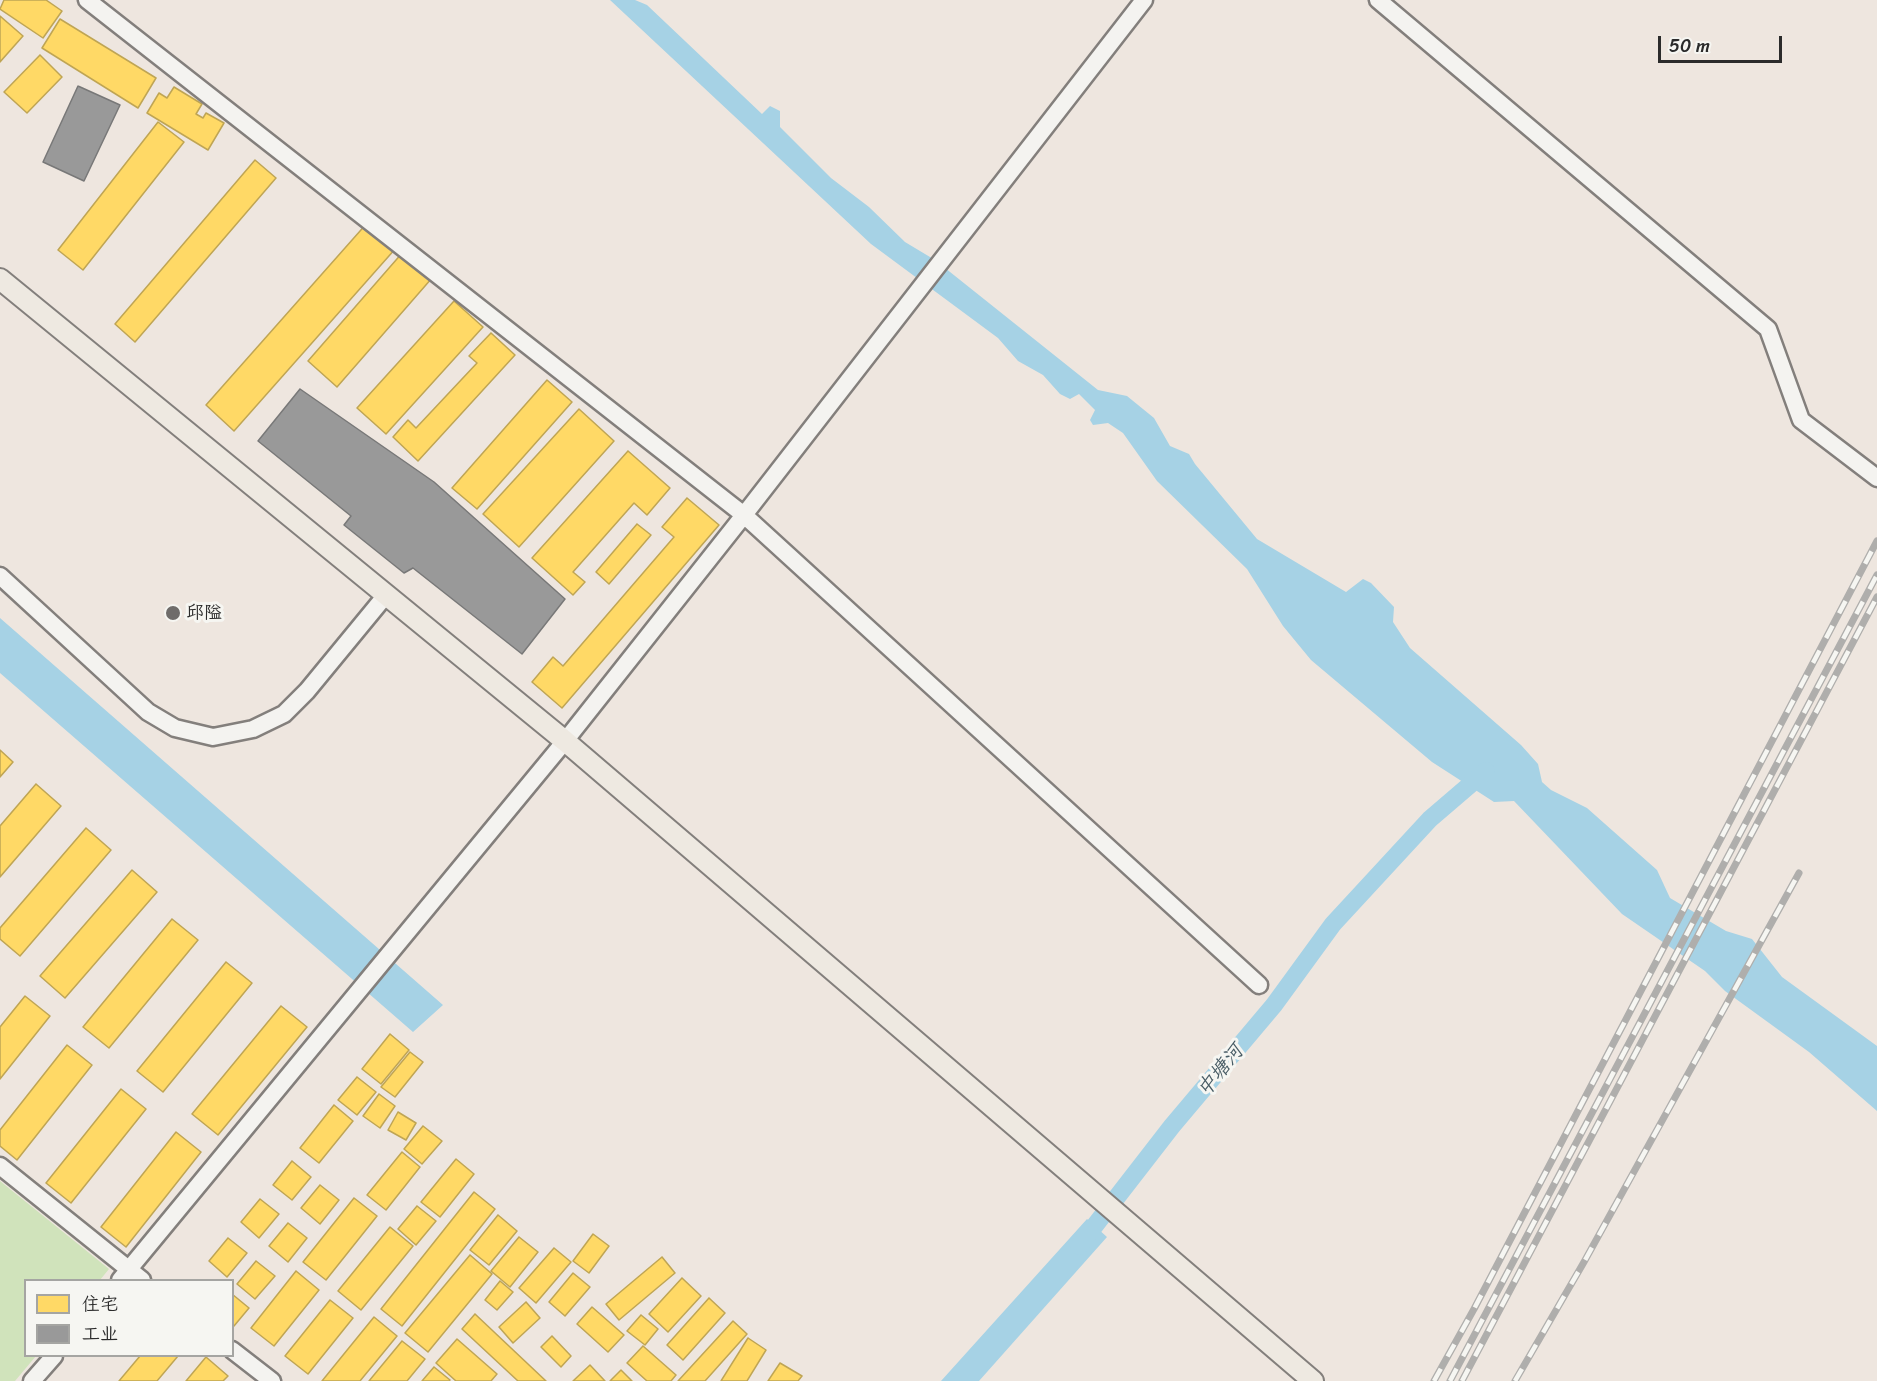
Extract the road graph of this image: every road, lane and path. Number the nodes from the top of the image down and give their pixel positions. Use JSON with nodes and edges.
{"nodes":[{"id":1,"x":87,"y":0,"type":"edge"},
{"id":2,"x":1144,"y":0,"type":"edge"},
{"id":3,"x":1378,"y":0,"type":"edge"},
{"id":4,"x":0,"y":279,"type":"edge"},
{"id":5,"x":1877,"y":478,"type":"edge"},
{"id":6,"x":744,"y":515,"type":"junction"},
{"id":7,"x":0,"y":576,"type":"edge"},
{"id":8,"x":386,"y":595,"type":"junction"},
{"id":9,"x":565,"y":741,"type":"junction"},
{"id":10,"x":1259,"y":985,"type":"dead end"},
{"id":11,"x":0,"y":1166,"type":"edge"},
{"id":12,"x":130,"y":1277,"type":"edge"},
{"id":13,"x":234,"y":1352,"type":"edge"},
{"id":14,"x":53,"y":1357,"type":"edge"},
{"id":15,"x":32,"y":1381,"type":"edge"},
{"id":16,"x":272,"y":1381,"type":"edge"},
{"id":17,"x":1313,"y":1381,"type":"edge"}],
"edges":[{"from":1,"to":6,"type":"street"},
{"from":2,"to":6,"type":"street"},
{"from":3,"to":5,"type":"street"},
{"from":4,"to":8,"type":"main road"},
{"from":6,"to":9,"type":"street"},
{"from":6,"to":10,"type":"street"},
{"from":7,"to":8,"type":"street"},
{"from":8,"to":9,"type":"main road"},
{"from":9,"to":12,"type":"street"},
{"from":9,"to":17,"type":"main road"},
{"from":11,"to":12,"type":"street"},
{"from":13,"to":16,"type":"street"},
{"from":14,"to":15,"type":"street"}]}
